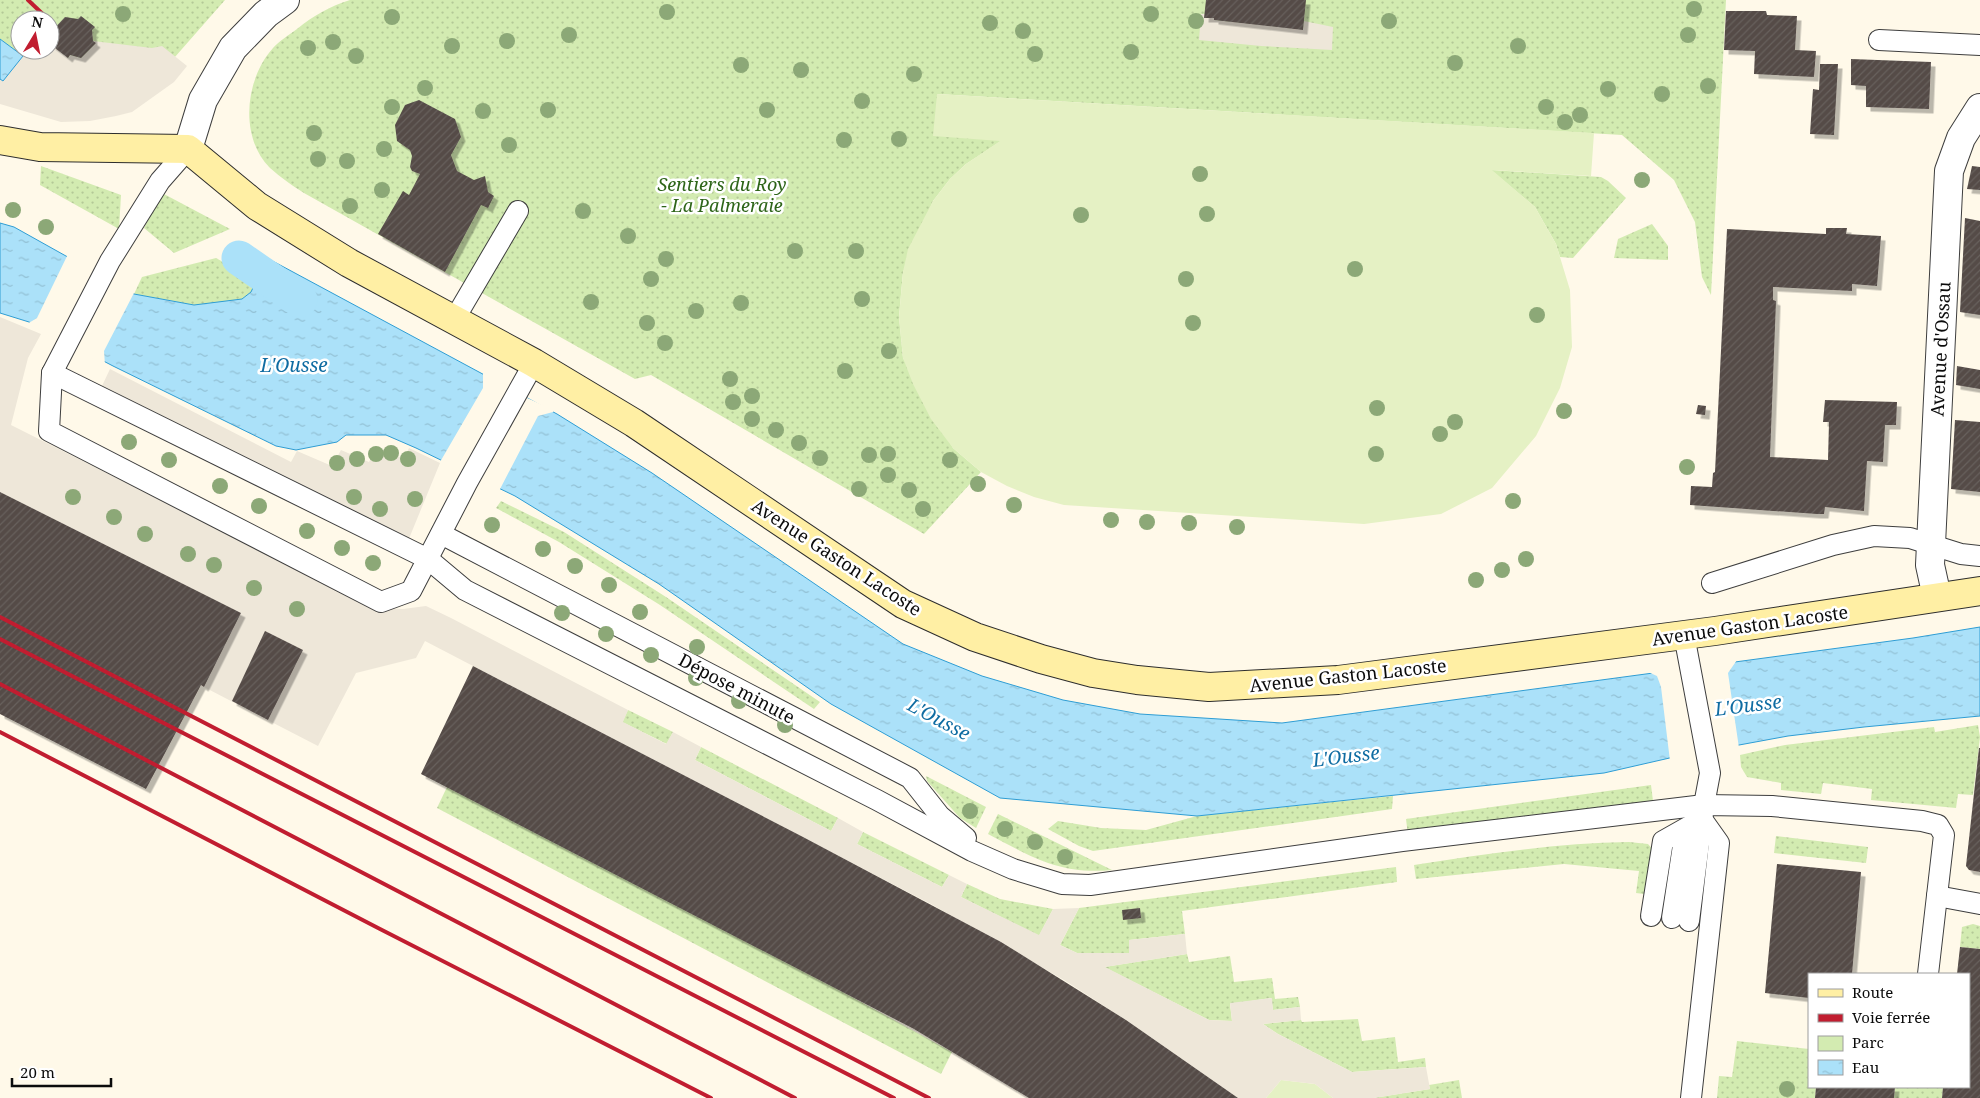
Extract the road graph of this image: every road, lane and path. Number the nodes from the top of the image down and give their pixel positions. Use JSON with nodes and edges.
{"nodes":[{"id":1,"x":285,"y":0,"type":"edge"},
{"id":2,"x":1879,"y":40,"type":"dead end"},
{"id":3,"x":1980,"y":46,"type":"edge"},
{"id":4,"x":1980,"y":108,"type":"edge"},
{"id":5,"x":0,"y":140,"type":"edge"},
{"id":6,"x":188,"y":149,"type":"junction"},
{"id":7,"x":518,"y":211,"type":"dead end"},
{"id":8,"x":454,"y":320,"type":"junction"},
{"id":9,"x":534,"y":363,"type":"junction"},
{"id":10,"x":52,"y":373,"type":"junction"},
{"id":11,"x":441,"y":534,"type":"junction"},
{"id":12,"x":1930,"y":545,"type":"junction"},
{"id":13,"x":1980,"y":556,"type":"edge"},
{"id":14,"x":428,"y":559,"type":"junction"},
{"id":15,"x":1712,"y":583,"type":"dead end"},
{"id":16,"x":1980,"y":591,"type":"edge"},
{"id":17,"x":1937,"y":597,"type":"junction"},
{"id":18,"x":1686,"y":644,"type":"junction"},
{"id":19,"x":1703,"y":812,"type":"junction"},
{"id":20,"x":1013,"y":869,"type":"junction"},
{"id":21,"x":1937,"y":896,"type":"junction"},
{"id":22,"x":1980,"y":904,"type":"edge"},
{"id":23,"x":1652,"y":916,"type":"dead end"},
{"id":24,"x":1680,"y":920,"type":"dead end"},
{"id":25,"x":1928,"y":973,"type":"edge"},
{"id":26,"x":1691,"y":1098,"type":"edge"}],
"edges":[{"from":1,"to":6,"type":"street"},
{"from":2,"to":3,"type":"lane"},
{"from":4,"to":12,"type":"street","name":"Avenue d'Ossau"},
{"from":5,"to":6,"type":"main road"},
{"from":6,"to":8,"type":"main road","name":"Avenue Gaston Lacoste"},
{"from":6,"to":10,"type":"lane"},
{"from":7,"to":8,"type":"lane"},
{"from":8,"to":9,"type":"main road","name":"Avenue Gaston Lacoste"},
{"from":9,"to":11,"type":"lane"},
{"from":9,"to":18,"type":"main road","name":"Avenue Gaston Lacoste"},
{"from":10,"to":14,"type":"lane"},
{"from":10,"to":14,"type":"lane"},
{"from":11,"to":14,"type":"lane"},
{"from":11,"to":20,"type":"lane","name":"Dépose minute"},
{"from":12,"to":13,"type":"lane"},
{"from":12,"to":15,"type":"lane"},
{"from":12,"to":17,"type":"street","name":"Avenue d'Ossau"},
{"from":14,"to":20,"type":"lane"},
{"from":16,"to":17,"type":"main road","name":"Avenue Gaston Lacoste"},
{"from":17,"to":18,"type":"main road","name":"Avenue Gaston Lacoste"},
{"from":18,"to":19,"type":"lane"},
{"from":19,"to":20,"type":"lane"},
{"from":19,"to":21,"type":"lane"},
{"from":19,"to":23,"type":"lane"},
{"from":19,"to":24,"type":"lane"},
{"from":19,"to":26,"type":"lane"},
{"from":21,"to":22,"type":"lane"},
{"from":21,"to":25,"type":"lane"}]}
